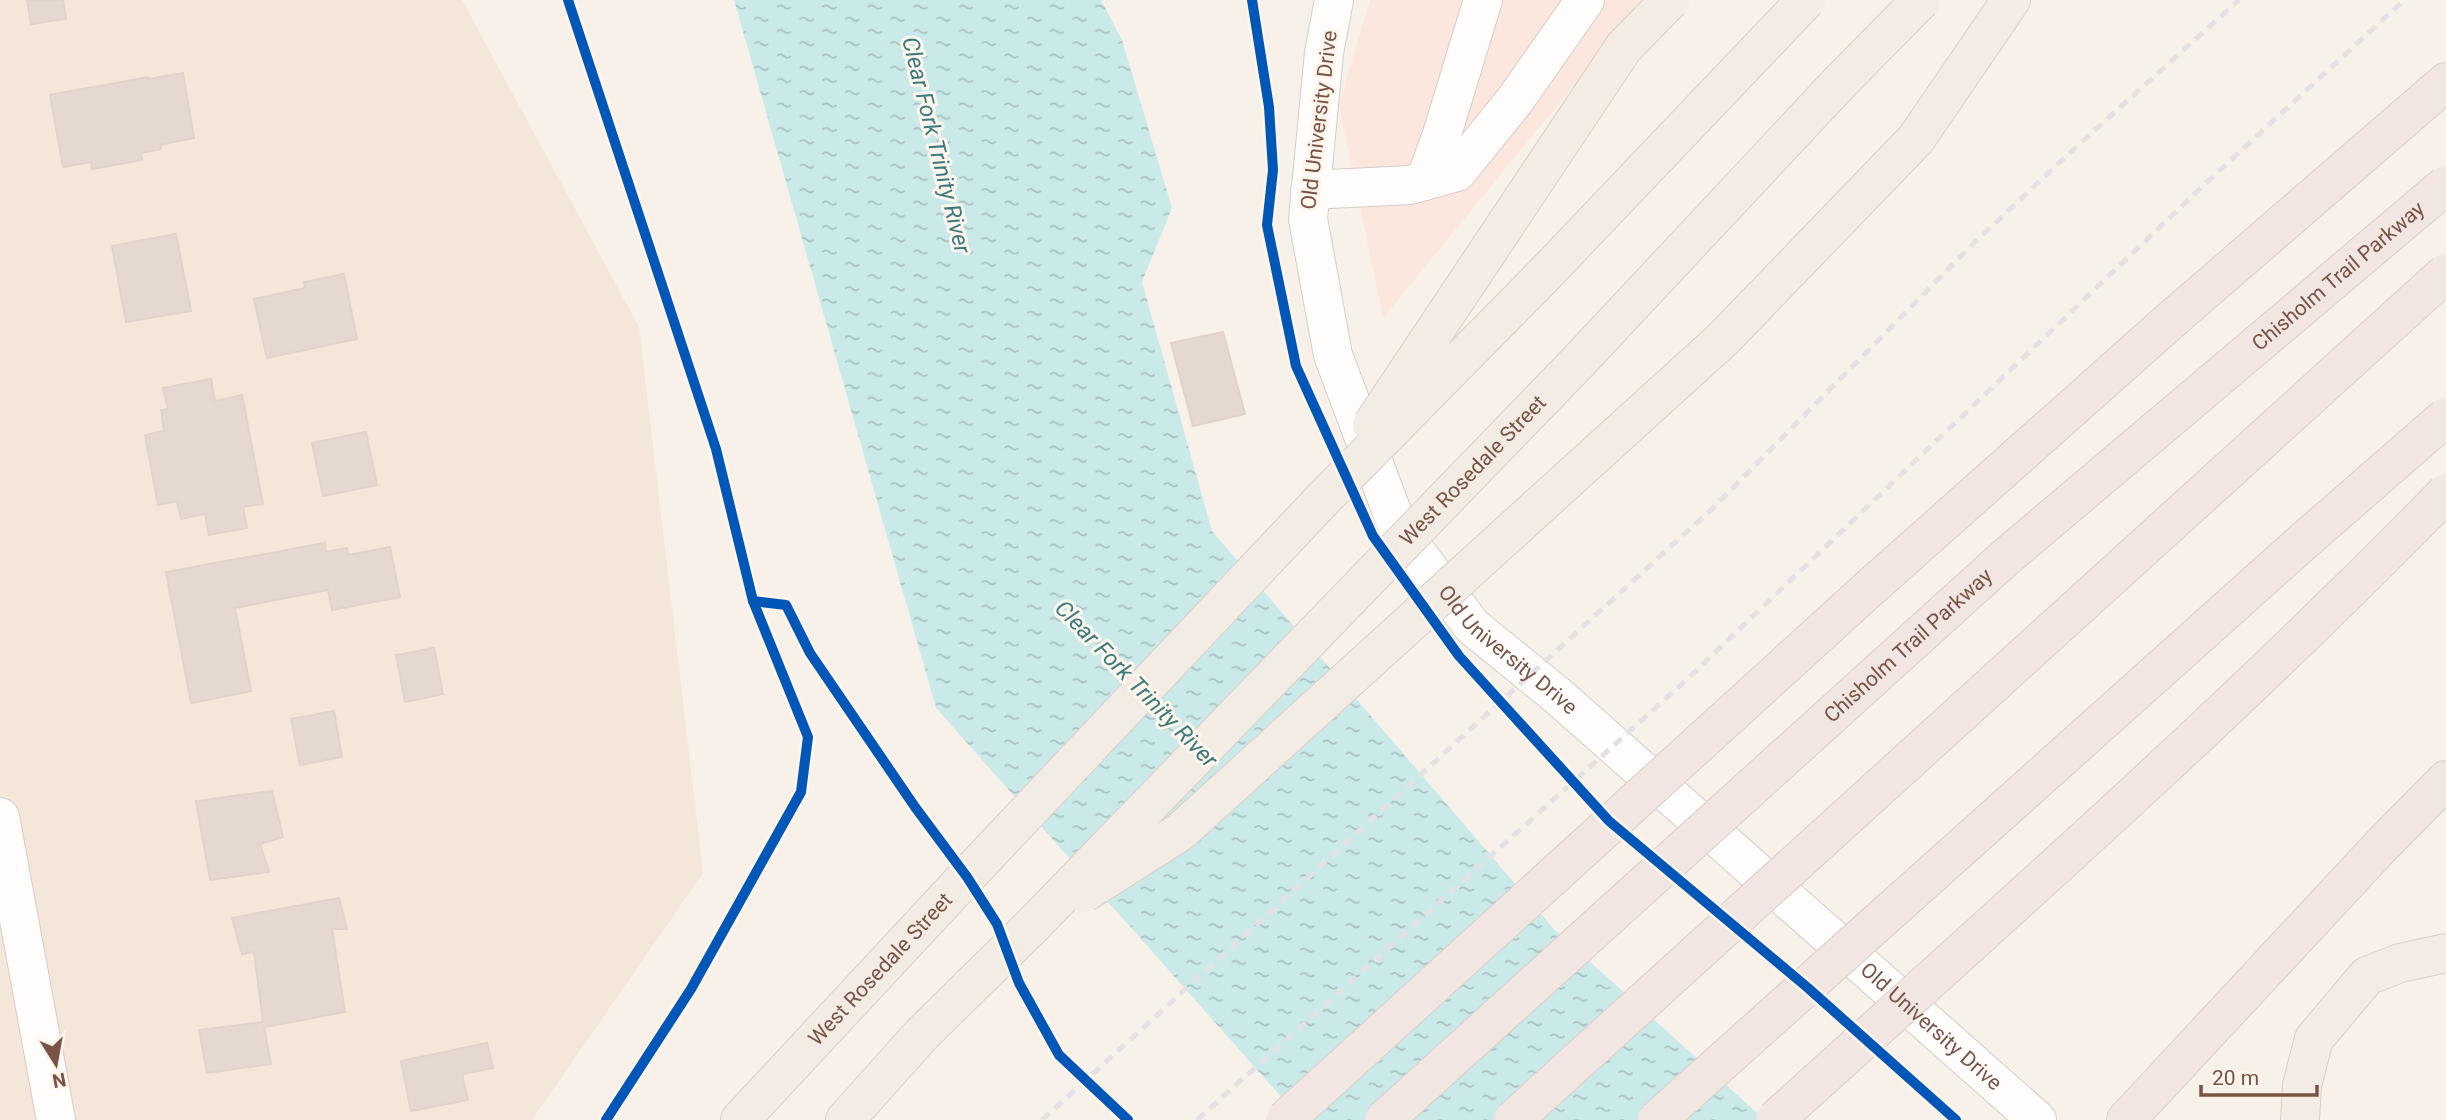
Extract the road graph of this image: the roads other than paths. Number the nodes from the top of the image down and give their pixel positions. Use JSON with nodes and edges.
{"nodes":[{"id":1,"x":1334,"y":0,"type":"edge"},
{"id":2,"x":1483,"y":0,"type":"edge"},
{"id":3,"x":1585,"y":0,"type":"edge"},
{"id":4,"x":1670,"y":0,"type":"edge"},
{"id":5,"x":1806,"y":0,"type":"edge"},
{"id":6,"x":1921,"y":0,"type":"edge"},
{"id":7,"x":2011,"y":0,"type":"edge"},
{"id":8,"x":2446,"y":82,"type":"edge"},
{"id":9,"x":1425,"y":181,"type":"junction"},
{"id":10,"x":2446,"y":185,"type":"edge"},
{"id":11,"x":1311,"y":190,"type":"junction"},
{"id":12,"x":2446,"y":273,"type":"edge"},
{"id":13,"x":2446,"y":417,"type":"edge"},
{"id":14,"x":2446,"y":493,"type":"edge"},
{"id":15,"x":1322,"y":500,"type":"junction"},
{"id":16,"x":2446,"y":780,"type":"edge"},
{"id":17,"x":2446,"y":816,"type":"edge"},
{"id":18,"x":0,"y":817,"type":"edge"},
{"id":19,"x":2380,"y":847,"type":"junction"},
{"id":20,"x":1032,"y":926,"type":"junction"},
{"id":21,"x":2446,"y":953,"type":"edge"},
{"id":22,"x":56,"y":1120,"type":"edge"},
{"id":23,"x":740,"y":1120,"type":"edge"},
{"id":24,"x":845,"y":1120,"type":"edge"},
{"id":25,"x":1285,"y":1120,"type":"edge"},
{"id":26,"x":1384,"y":1120,"type":"edge"},
{"id":27,"x":1513,"y":1120,"type":"edge"},
{"id":28,"x":1657,"y":1120,"type":"edge"},
{"id":29,"x":1775,"y":1120,"type":"edge"},
{"id":30,"x":2037,"y":1120,"type":"edge"},
{"id":31,"x":2126,"y":1120,"type":"edge"},
{"id":32,"x":2300,"y":1120,"type":"edge"}],
"edges":[{"from":1,"to":11,"type":"street","name":"Old University Drive"},
{"from":2,"to":9,"type":"street"},
{"from":3,"to":9,"type":"street"},
{"from":4,"to":15,"type":"main road","bridge":true},
{"from":5,"to":15,"type":"main road","name":"West Rosedale Street","bridge":true},
{"from":6,"to":20,"type":"main road","name":"West Rosedale Street","bridge":true},
{"from":7,"to":20,"type":"main road","bridge":true},
{"from":8,"to":25,"type":"highway","bridge":true},
{"from":9,"to":11,"type":"street"},
{"from":10,"to":26,"type":"highway","name":"Chisholm Trail Parkway","bridge":true},
{"from":11,"to":30,"type":"street","name":"Old University Drive"},
{"from":12,"to":27,"type":"highway","bridge":true},
{"from":13,"to":28,"type":"highway","bridge":true},
{"from":14,"to":29,"type":"highway","bridge":true},
{"from":15,"to":23,"type":"main road","name":"West Rosedale Street","bridge":true},
{"from":16,"to":19,"type":"highway"},
{"from":17,"to":19,"type":"highway"},
{"from":18,"to":22,"type":"street"},
{"from":19,"to":31,"type":"highway"},
{"from":20,"to":24,"type":"main road","name":"West Rosedale Street"},
{"from":21,"to":32,"type":"main road"}]}
